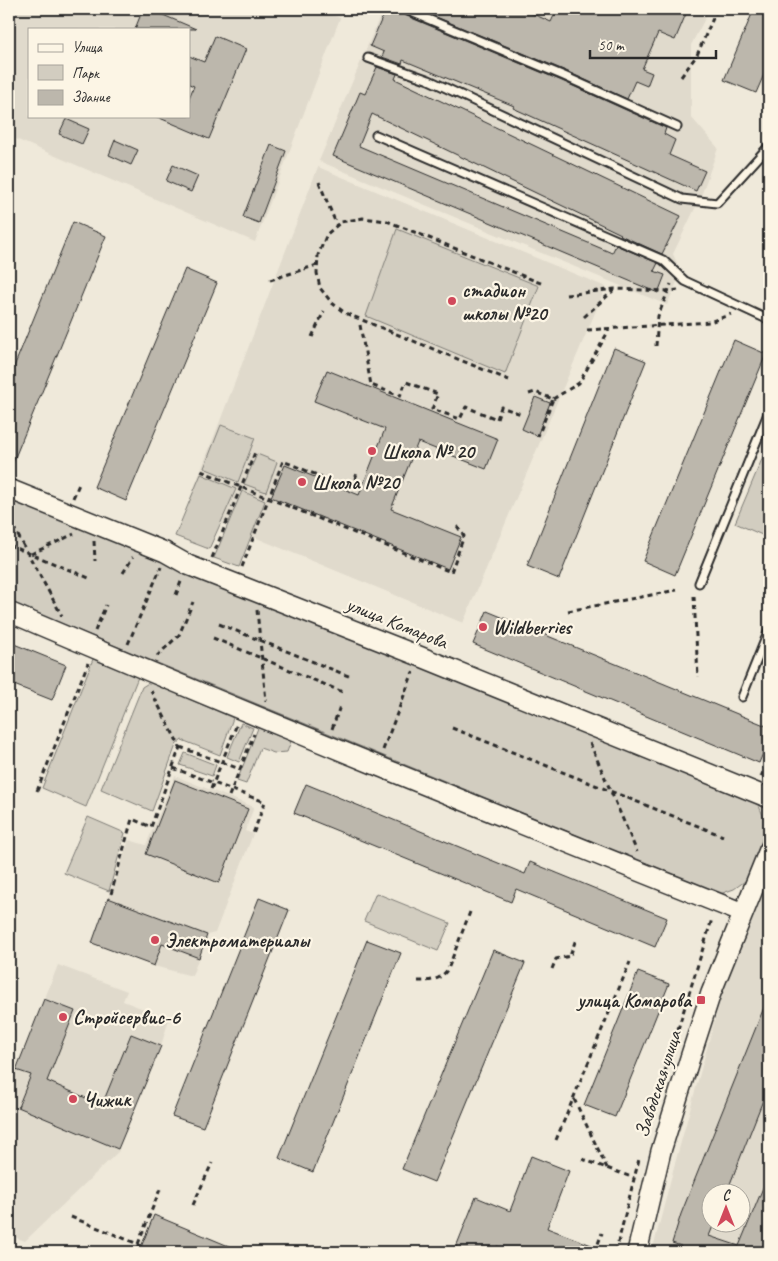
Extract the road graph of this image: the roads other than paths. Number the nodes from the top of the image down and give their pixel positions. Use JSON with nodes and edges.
{"nodes":[{"id":1,"x":404,"y":9,"type":"edge"},
{"id":2,"x":368,"y":58,"type":"dead end"},
{"id":3,"x":677,"y":127,"type":"dead end"},
{"id":4,"x":376,"y":135,"type":"dead end"},
{"id":5,"x":769,"y":146,"type":"edge"},
{"id":6,"x":769,"y":320,"type":"edge"},
{"id":7,"x":769,"y":411,"type":"edge"},
{"id":8,"x":9,"y":489,"type":"edge"},
{"id":9,"x":699,"y":583,"type":"dead end"},
{"id":10,"x":9,"y":612,"type":"edge"},
{"id":11,"x":769,"y":630,"type":"edge"},
{"id":12,"x":742,"y":697,"type":"dead end"},
{"id":13,"x":769,"y":798,"type":"edge"},
{"id":14,"x":769,"y":850,"type":"edge"},
{"id":15,"x":743,"y":913,"type":"junction"},
{"id":16,"x":637,"y":1252,"type":"edge"}],
"edges":[{"from":1,"to":3,"type":"lane"},
{"from":2,"to":5,"type":"lane"},
{"from":4,"to":6,"type":"lane"},
{"from":7,"to":9,"type":"lane"},
{"from":8,"to":13,"type":"street","name":"улица Комарова"},
{"from":10,"to":15,"type":"street"},
{"from":11,"to":12,"type":"lane"},
{"from":14,"to":15,"type":"street","name":"Заводская улица"},
{"from":15,"to":16,"type":"street","name":"Заводская улица"}]}
